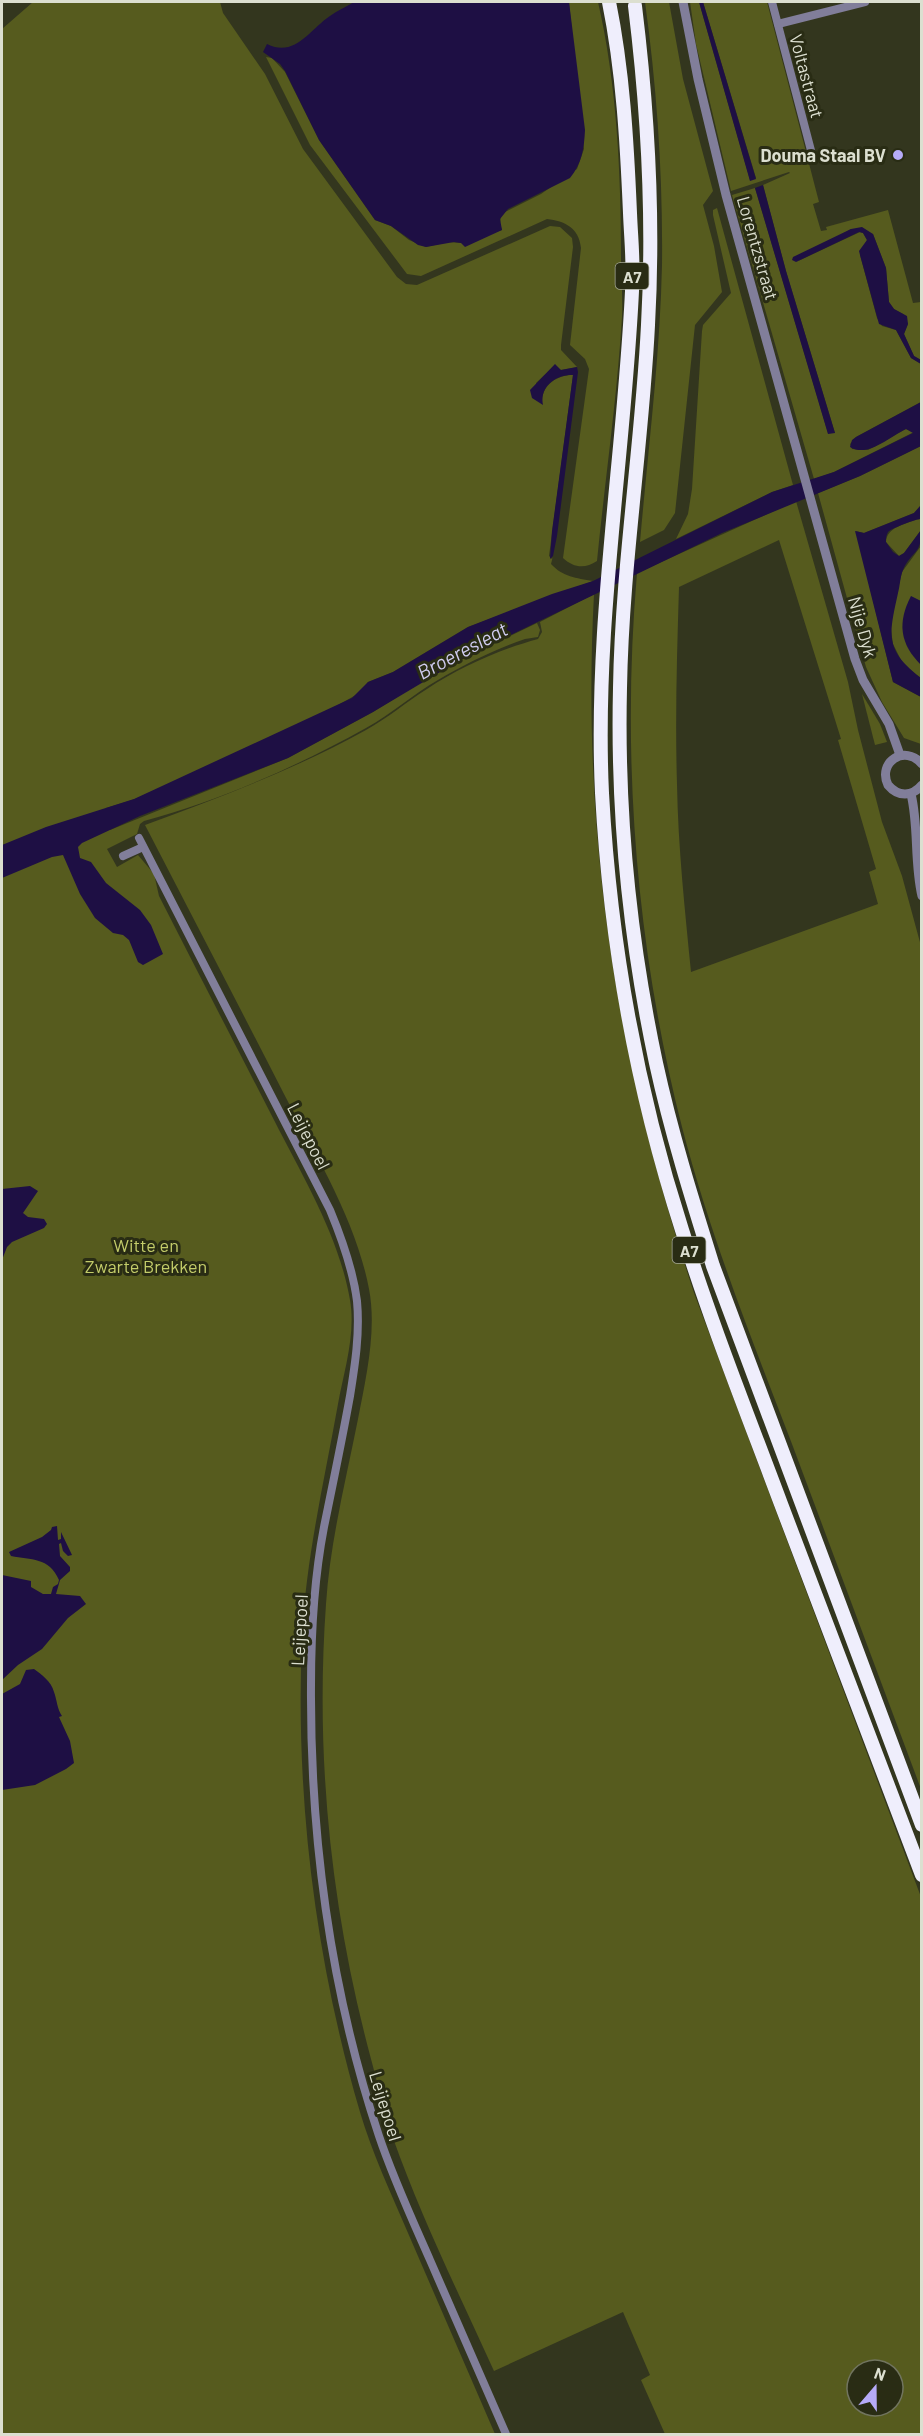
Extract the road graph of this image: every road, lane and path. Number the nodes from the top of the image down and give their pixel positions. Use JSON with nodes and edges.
{"nodes":[{"id":1,"x":609,"y":2,"type":"edge"},
{"id":2,"x":683,"y":2,"type":"edge"},
{"id":3,"x":772,"y":2,"type":"edge"},
{"id":4,"x":865,"y":2,"type":"edge"},
{"id":5,"x":635,"y":6,"type":"dead end"},
{"id":6,"x":778,"y":24,"type":"junction"},
{"id":7,"x":813,"y":158,"type":"dead end"},
{"id":8,"x":811,"y":501,"type":"joint"},
{"id":9,"x":900,"y":755,"type":"junction"},
{"id":10,"x":921,"y":764,"type":"edge"},
{"id":11,"x":921,"y":785,"type":"edge"},
{"id":12,"x":911,"y":794,"type":"junction"},
{"id":13,"x":139,"y":838,"type":"dead end"},
{"id":14,"x":143,"y":847,"type":"junction"},
{"id":15,"x":123,"y":856,"type":"dead end"},
{"id":16,"x":921,"y":896,"type":"edge"},
{"id":17,"x":921,"y":1825,"type":"edge"},
{"id":18,"x":921,"y":1875,"type":"edge"},
{"id":19,"x":507,"y":2434,"type":"edge"}],
"edges":[{"from":1,"to":18,"type":"highway","number":"A7"},
{"from":2,"to":8,"type":"street","name":"Lorentzstraat"},
{"from":3,"to":6,"type":"street","name":"Voltastraat"},
{"from":4,"to":6,"type":"street"},
{"from":5,"to":17,"type":"highway","number":"A7"},
{"from":6,"to":7,"type":"street","name":"Voltastraat"},
{"from":8,"to":9,"type":"street","name":"Nije Dyk"},
{"from":9,"to":10,"type":"street"},
{"from":9,"to":12,"type":"street"},
{"from":11,"to":12,"type":"street"},
{"from":12,"to":16,"type":"street"},
{"from":13,"to":14,"type":"street","name":"Leijepoel"},
{"from":14,"to":15,"type":"street"},
{"from":14,"to":19,"type":"street","name":"Leijepoel"}]}
